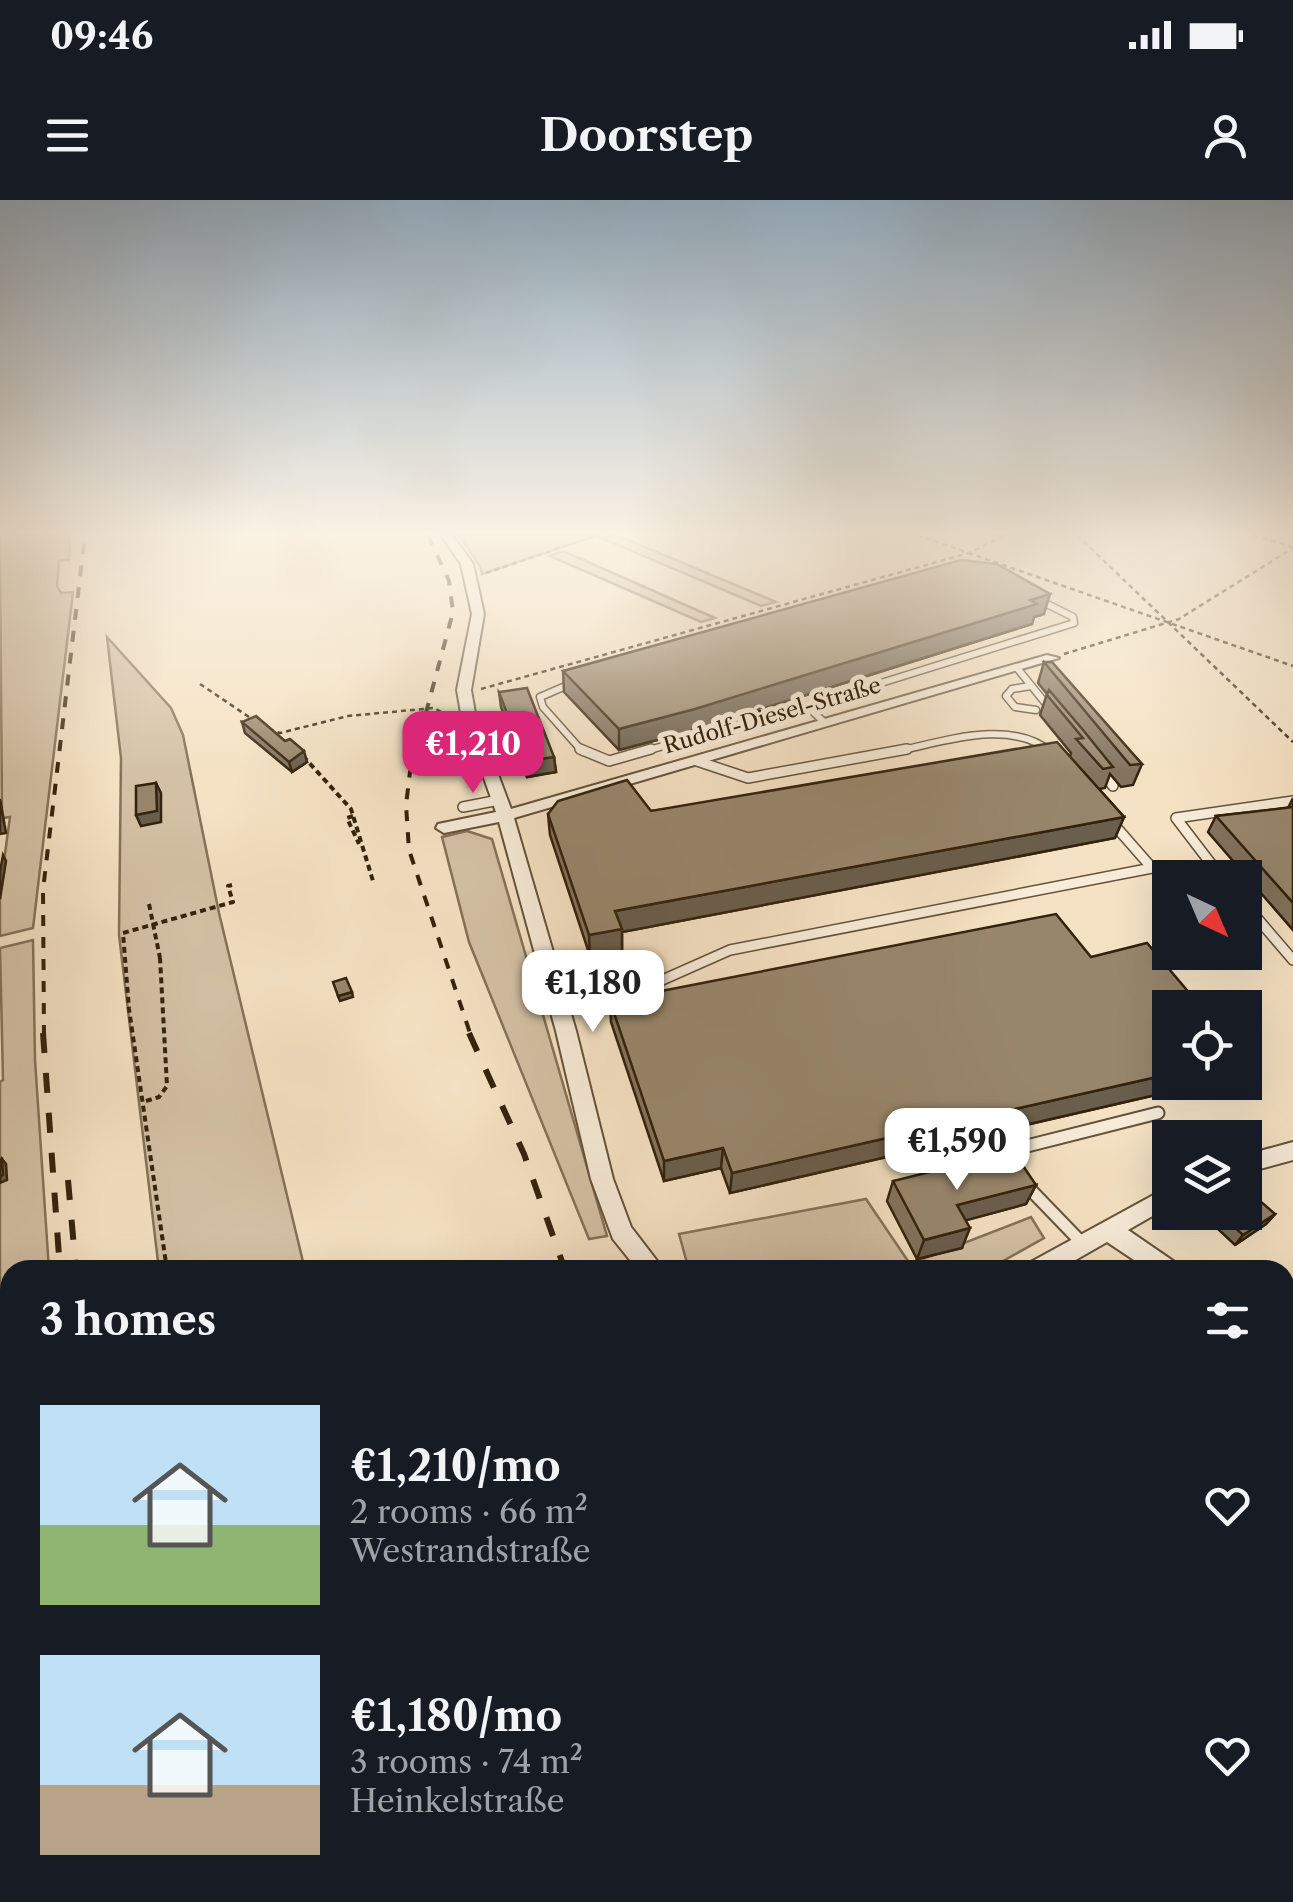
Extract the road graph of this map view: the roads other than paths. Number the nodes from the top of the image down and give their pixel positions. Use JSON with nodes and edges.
{"nodes":[{"id":1,"x":476,"y":614,"type":"edge"},
{"id":2,"x":1067,"y":614,"type":"edge"},
{"id":3,"x":1052,"y":658,"type":"edge"},
{"id":4,"x":1017,"y":668,"type":"junction"},
{"id":5,"x":578,"y":681,"type":"edge"},
{"id":6,"x":1031,"y":686,"type":"junction"},
{"id":7,"x":807,"y":706,"type":"junction"},
{"id":8,"x":1036,"y":710,"type":"dead end"},
{"id":9,"x":1054,"y":714,"type":"edge"},
{"id":10,"x":825,"y":724,"type":"junction"},
{"id":11,"x":1090,"y":757,"type":"edge"},
{"id":12,"x":1056,"y":759,"type":"edge"},
{"id":13,"x":697,"y":761,"type":"junction"},
{"id":14,"x":1114,"y":786,"type":"edge"},
{"id":15,"x":1293,"y":801,"type":"edge"},
{"id":16,"x":463,"y":808,"type":"dead end"},
{"id":17,"x":502,"y":808,"type":"junction"},
{"id":18,"x":1104,"y":814,"type":"edge"},
{"id":19,"x":444,"y":828,"type":"dead end"},
{"id":20,"x":1208,"y":860,"type":"edge"},
{"id":21,"x":1262,"y":924,"type":"edge"},
{"id":22,"x":1293,"y":960,"type":"edge"},
{"id":23,"x":557,"y":998,"type":"junction"},
{"id":24,"x":1158,"y":1113,"type":"dead end"},
{"id":25,"x":1293,"y":1151,"type":"edge"},
{"id":26,"x":1262,"y":1159,"type":"edge"},
{"id":27,"x":1152,"y":1205,"type":"edge"},
{"id":28,"x":1108,"y":1230,"type":"junction"},
{"id":29,"x":1084,"y":1244,"type":"junction"},
{"id":30,"x":644,"y":1260,"type":"edge"},
{"id":31,"x":1054,"y":1260,"type":"edge"},
{"id":32,"x":1153,"y":1260,"type":"edge"}],
"edges":[{"from":1,"to":17,"type":"street"},
{"from":2,"to":7,"type":"lane"},
{"from":3,"to":4,"type":"street","name":"Rudolf-Diesel-Straße"},
{"from":4,"to":6,"type":"lane"},
{"from":4,"to":10,"type":"street","name":"Rudolf-Diesel-Straße"},
{"from":5,"to":7,"type":"lane"},
{"from":6,"to":8,"type":"lane"},
{"from":6,"to":9,"type":"lane"},
{"from":7,"to":10,"type":"lane"},
{"from":10,"to":13,"type":"street","name":"Rudolf-Diesel-Straße"},
{"from":11,"to":14,"type":"lane"},
{"from":12,"to":13,"type":"lane"},
{"from":13,"to":17,"type":"street","name":"Rudolf-Diesel-Straße"},
{"from":15,"to":20,"type":"lane"},
{"from":16,"to":17,"type":"lane"},
{"from":17,"to":19,"type":"street","name":"Rudolf-Diesel-Straße"},
{"from":17,"to":23,"type":"street"},
{"from":18,"to":23,"type":"lane"},
{"from":21,"to":22,"type":"lane"},
{"from":23,"to":30,"type":"street"},
{"from":24,"to":29,"type":"lane"},
{"from":25,"to":26,"type":"street"},
{"from":27,"to":28,"type":"street"},
{"from":28,"to":29,"type":"street"},
{"from":28,"to":32,"type":"street"},
{"from":29,"to":31,"type":"street"}]}
